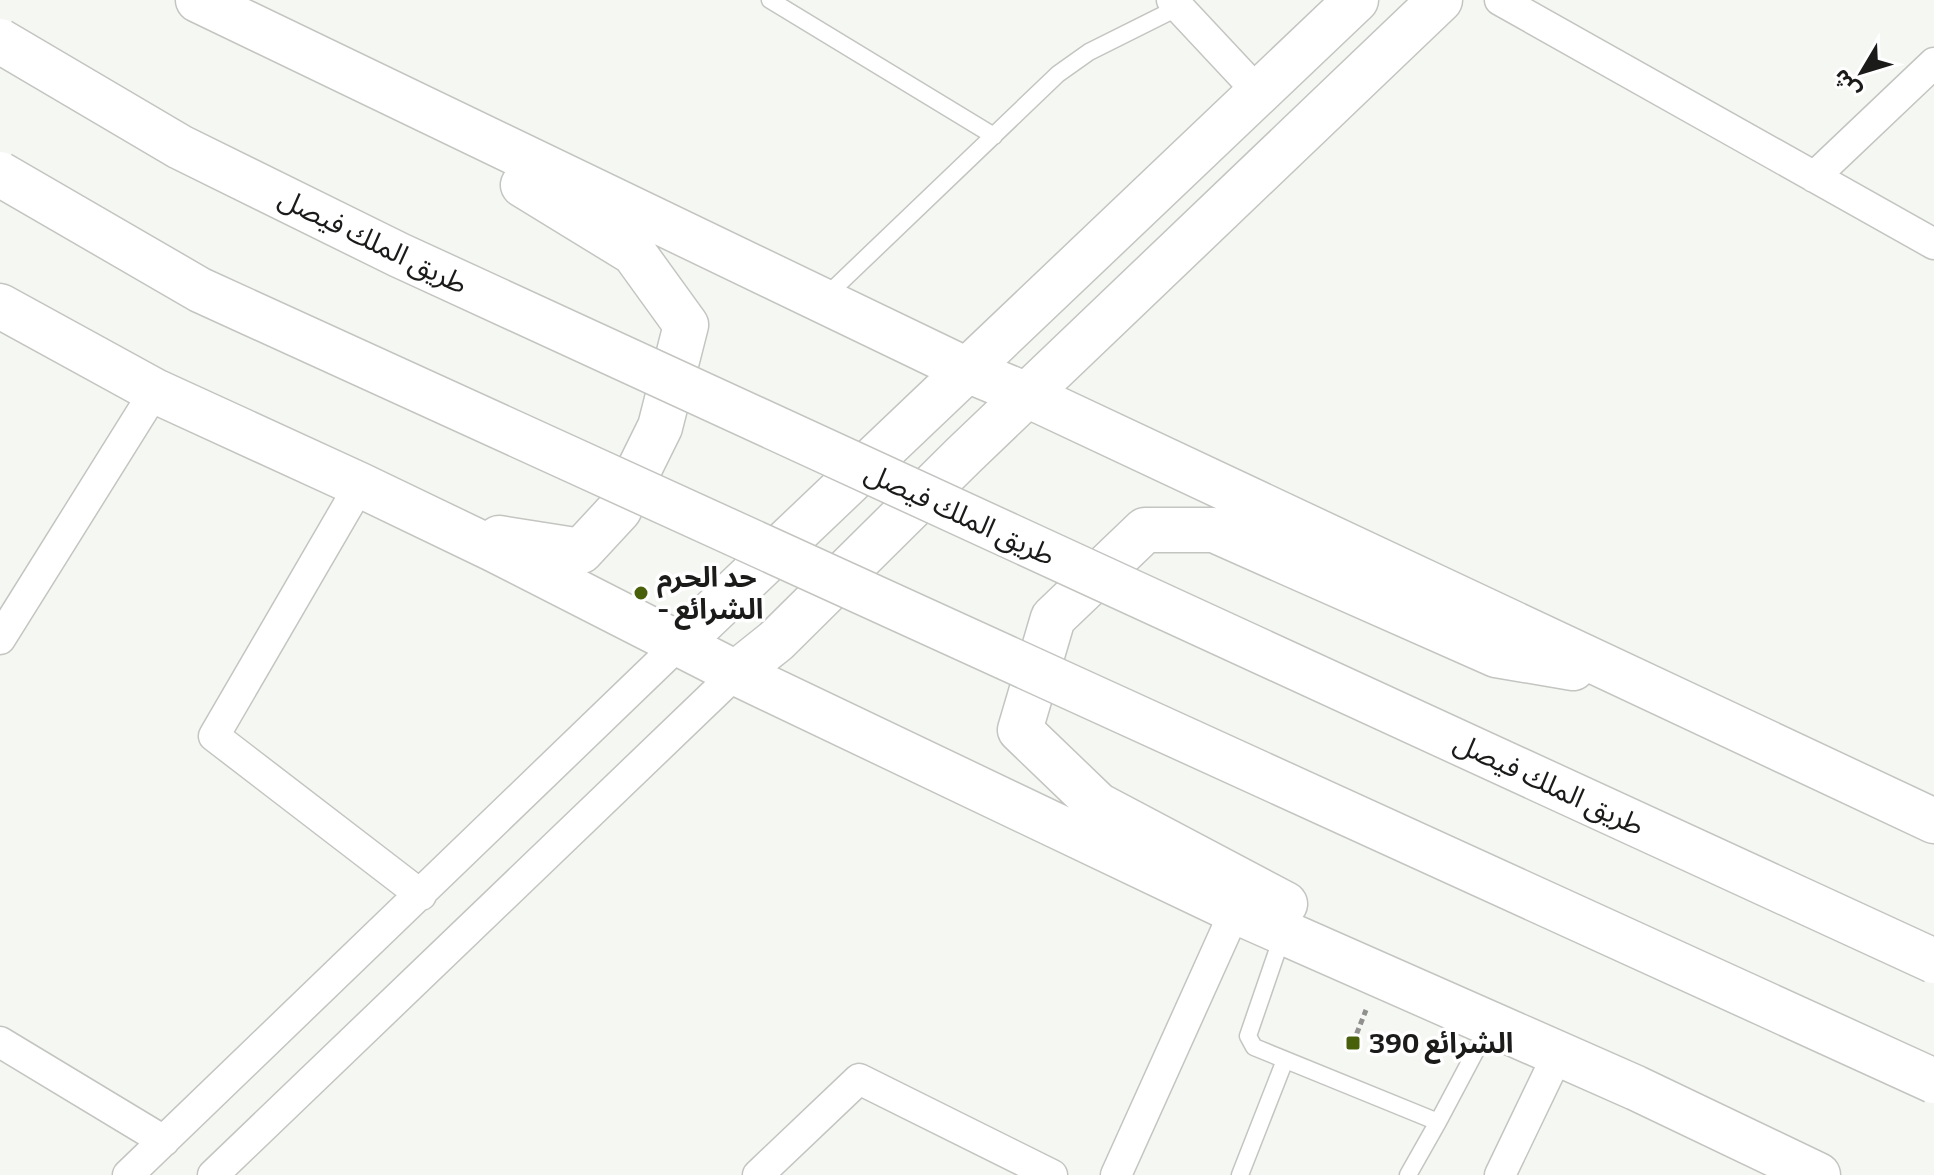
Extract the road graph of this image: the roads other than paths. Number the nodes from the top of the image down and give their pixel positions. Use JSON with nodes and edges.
{"nodes":[{"id":1,"x":198,"y":0,"type":"edge"},
{"id":2,"x":770,"y":0,"type":"edge"},
{"id":3,"x":1356,"y":0,"type":"edge"},
{"id":4,"x":1440,"y":0,"type":"edge"},
{"id":5,"x":1500,"y":0,"type":"edge"},
{"id":6,"x":1175,"y":4,"type":"edge"},
{"id":7,"x":0,"y":41,"type":"edge"},
{"id":8,"x":305,"y":52,"type":"junction"},
{"id":9,"x":1934,"y":63,"type":"edge"},
{"id":10,"x":1259,"y":93,"type":"junction"},
{"id":11,"x":994,"y":136,"type":"junction"},
{"id":12,"x":0,"y":174,"type":"edge"},
{"id":13,"x":1814,"y":177,"type":"junction"},
{"id":14,"x":1934,"y":244,"type":"edge"},
{"id":15,"x":821,"y":301,"type":"junction"},
{"id":16,"x":0,"y":306,"type":"edge"},
{"id":17,"x":967,"y":370,"type":"junction"},
{"id":18,"x":155,"y":391,"type":"junction"},
{"id":19,"x":1027,"y":395,"type":"junction"},
{"id":20,"x":360,"y":485,"type":"junction"},
{"id":21,"x":458,"y":531,"type":"junction"},
{"id":22,"x":0,"y":639,"type":"edge"},
{"id":23,"x":679,"y":644,"type":"junction"},
{"id":24,"x":736,"y":673,"type":"junction"},
{"id":25,"x":1627,"y":676,"type":"junction"},
{"id":26,"x":1934,"y":821,"type":"edge"},
{"id":27,"x":421,"y":895,"type":"junction"},
{"id":28,"x":1235,"y":911,"type":"junction"},
{"id":29,"x":1283,"y":932,"type":"junction"},
{"id":30,"x":1934,"y":961,"type":"edge"},
{"id":31,"x":1490,"y":1024,"type":"junction"},
{"id":32,"x":0,"y":1042,"type":"edge"},
{"id":33,"x":1558,"y":1054,"type":"junction"},
{"id":34,"x":1285,"y":1060,"type":"junction"},
{"id":35,"x":1934,"y":1081,"type":"edge"},
{"id":36,"x":1636,"y":1088,"type":"junction"},
{"id":37,"x":1438,"y":1122,"type":"junction"},
{"id":38,"x":164,"y":1141,"type":"junction"},
{"id":39,"x":128,"y":1175,"type":"edge"},
{"id":40,"x":213,"y":1175,"type":"edge"},
{"id":41,"x":758,"y":1175,"type":"edge"},
{"id":42,"x":1052,"y":1175,"type":"edge"},
{"id":43,"x":1116,"y":1175,"type":"edge"},
{"id":44,"x":1240,"y":1175,"type":"edge"},
{"id":45,"x":1408,"y":1175,"type":"edge"},
{"id":46,"x":1500,"y":1175,"type":"edge"},
{"id":47,"x":1818,"y":1175,"type":"edge"}],
"edges":[{"from":1,"to":8,"type":"main road"},
{"from":2,"to":11,"type":"lane"},
{"from":3,"to":10,"type":"main road"},
{"from":4,"to":19,"type":"main road"},
{"from":5,"to":13,"type":"street"},
{"from":6,"to":10,"type":"street"},
{"from":6,"to":11,"type":"lane"},
{"from":7,"to":30,"type":"main road","name":"طريق الملك فيصل","bridge":true},
{"from":8,"to":15,"type":"main road"},
{"from":8,"to":21,"type":"main road"},
{"from":9,"to":13,"type":"street"},
{"from":10,"to":17,"type":"main road"},
{"from":11,"to":15,"type":"lane"},
{"from":12,"to":35,"type":"main road","bridge":true},
{"from":13,"to":14,"type":"street"},
{"from":15,"to":17,"type":"main road"},
{"from":16,"to":18,"type":"main road"},
{"from":17,"to":19,"type":"main road"},
{"from":17,"to":23,"type":"main road"},
{"from":18,"to":20,"type":"main road"},
{"from":18,"to":22,"type":"street"},
{"from":19,"to":24,"type":"main road"},
{"from":19,"to":25,"type":"main road"},
{"from":20,"to":21,"type":"main road"},
{"from":20,"to":27,"type":"street"},
{"from":21,"to":23,"type":"main road"},
{"from":23,"to":24,"type":"main road"},
{"from":23,"to":27,"type":"street"},
{"from":24,"to":28,"type":"main road"},
{"from":24,"to":40,"type":"street"},
{"from":25,"to":26,"type":"main road"},
{"from":25,"to":36,"type":"main road"},
{"from":27,"to":38,"type":"street"},
{"from":28,"to":29,"type":"main road"},
{"from":28,"to":43,"type":"street"},
{"from":29,"to":31,"type":"main road"},
{"from":29,"to":34,"type":"lane"},
{"from":31,"to":33,"type":"main road"},
{"from":31,"to":37,"type":"lane"},
{"from":32,"to":38,"type":"street"},
{"from":33,"to":36,"type":"main road"},
{"from":33,"to":46,"type":"street"},
{"from":34,"to":37,"type":"lane"},
{"from":34,"to":44,"type":"lane"},
{"from":36,"to":47,"type":"main road"},
{"from":37,"to":45,"type":"lane"},
{"from":38,"to":39,"type":"street"},
{"from":41,"to":42,"type":"street"}]}
